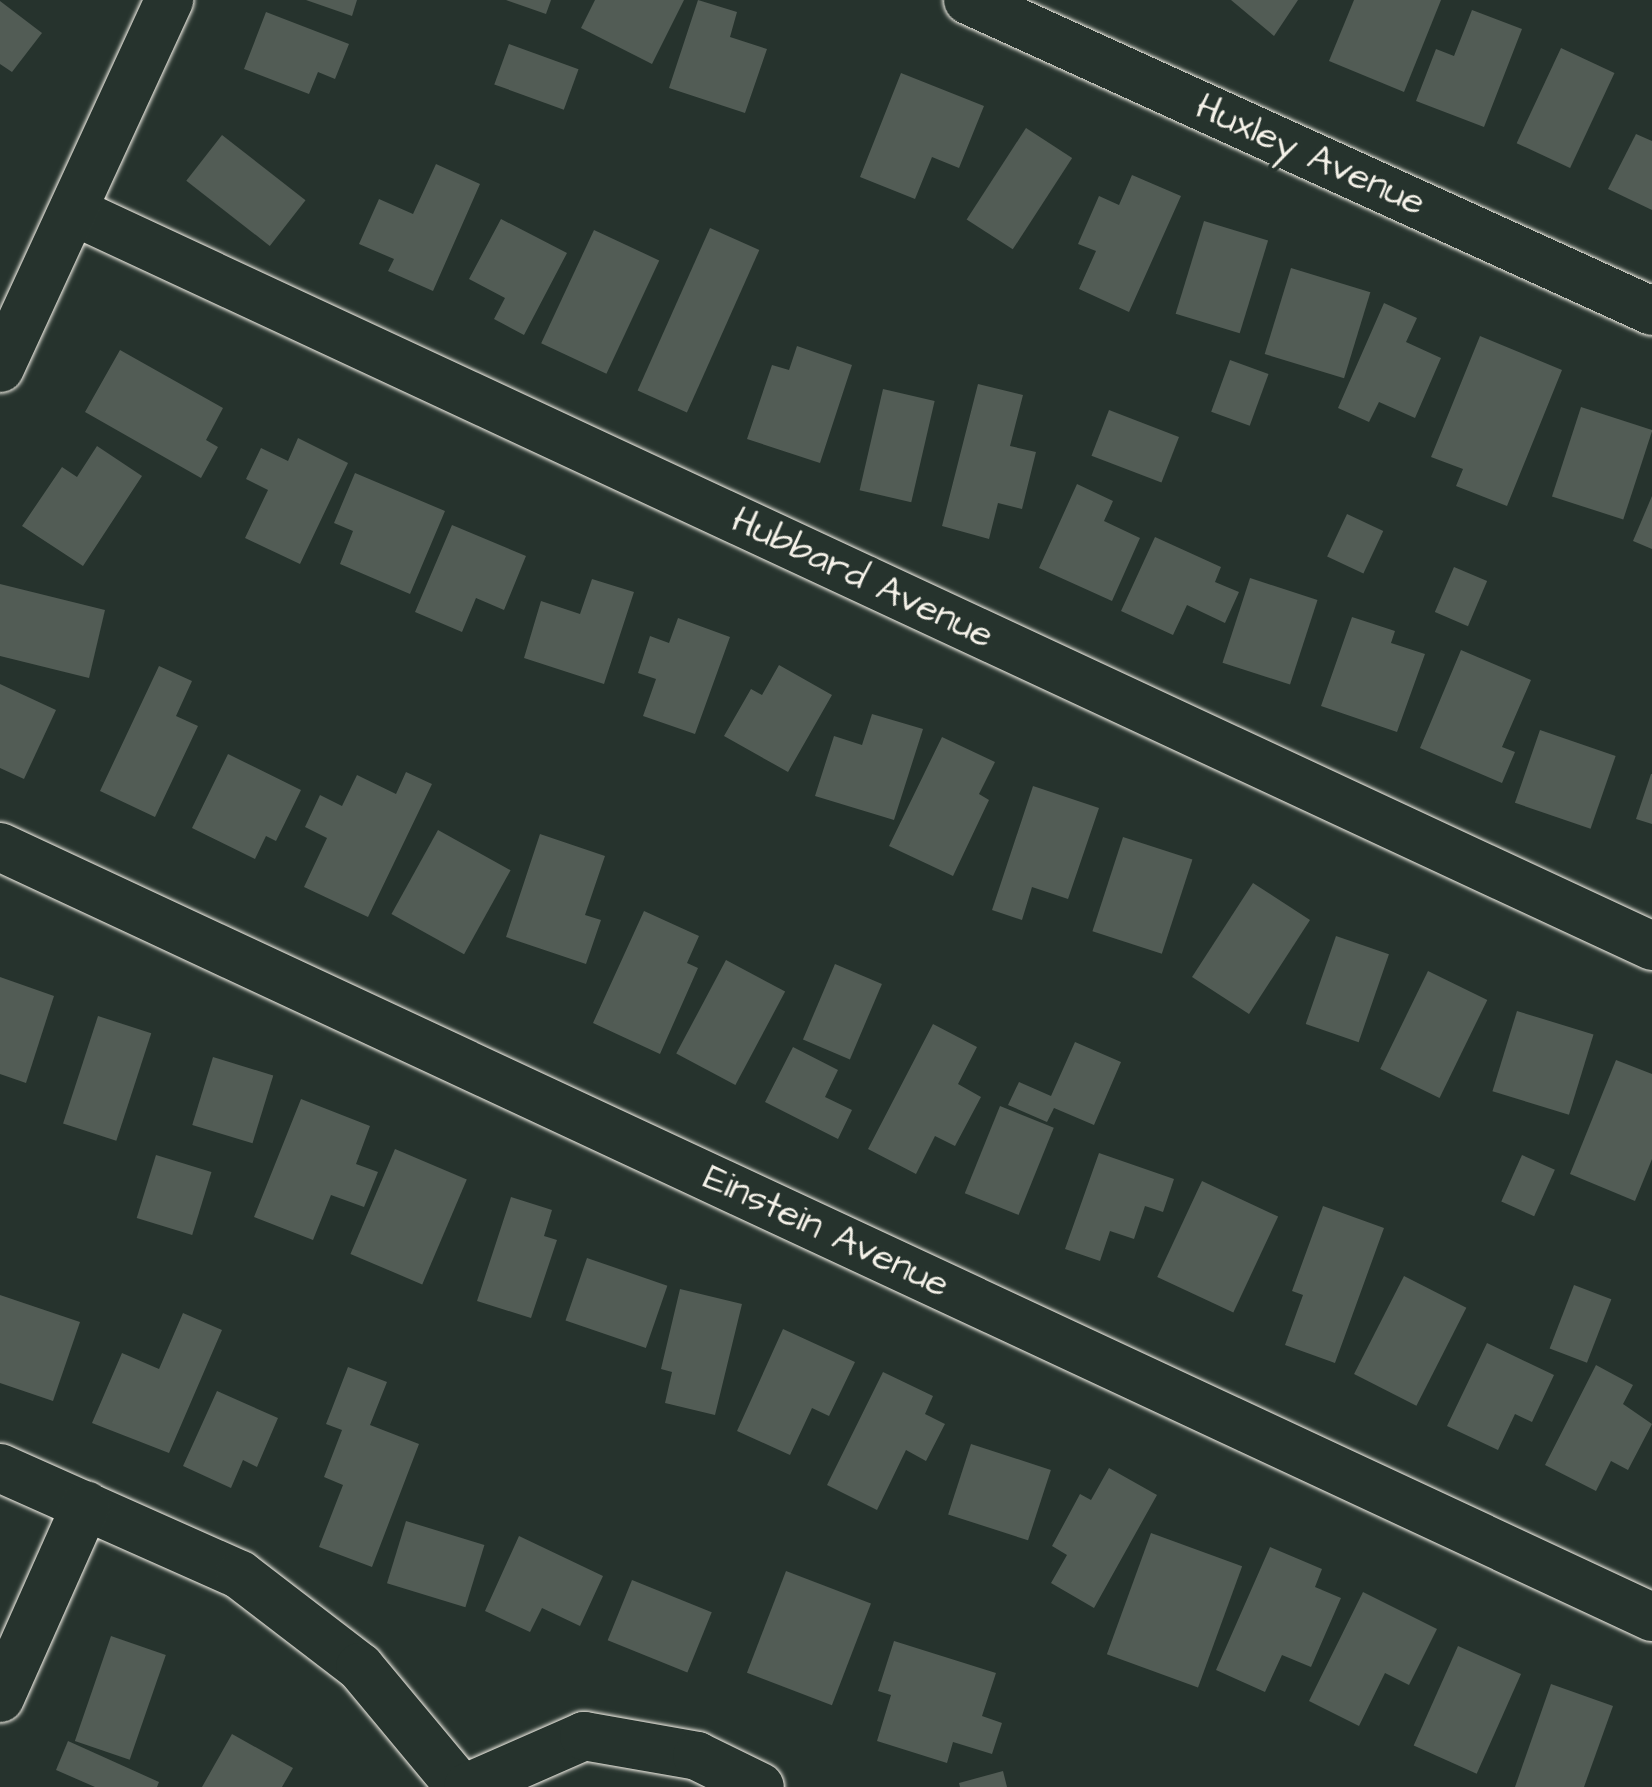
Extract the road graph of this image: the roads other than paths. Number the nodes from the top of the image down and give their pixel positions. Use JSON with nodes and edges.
{"nodes":[{"id":1,"x":169,"y":0,"type":"edge"},
{"id":2,"x":968,"y":0,"type":"edge"},
{"id":3,"x":72,"y":212,"type":"junction"},
{"id":4,"x":1652,"y":312,"type":"edge"},
{"id":5,"x":0,"y":368,"type":"edge"},
{"id":6,"x":0,"y":846,"type":"edge"},
{"id":7,"x":1652,"y":946,"type":"edge"},
{"id":8,"x":0,"y":1468,"type":"edge"},
{"id":9,"x":86,"y":1506,"type":"junction"},
{"id":10,"x":1652,"y":1617,"type":"edge"},
{"id":11,"x":0,"y":1698,"type":"edge"},
{"id":12,"x":460,"y":1787,"type":"edge"},
{"id":13,"x":468,"y":1787,"type":"edge"},
{"id":14,"x":760,"y":1787,"type":"edge"}],
"edges":[{"from":1,"to":3,"type":"street"},
{"from":2,"to":4,"type":"street","name":"Huxley Avenue"},
{"from":3,"to":5,"type":"street"},
{"from":3,"to":7,"type":"street","name":"Hubbard Avenue"},
{"from":6,"to":10,"type":"street","name":"Einstein Avenue"},
{"from":8,"to":9,"type":"street"},
{"from":9,"to":11,"type":"street"},
{"from":9,"to":12,"type":"street"},
{"from":13,"to":14,"type":"street"}]}
